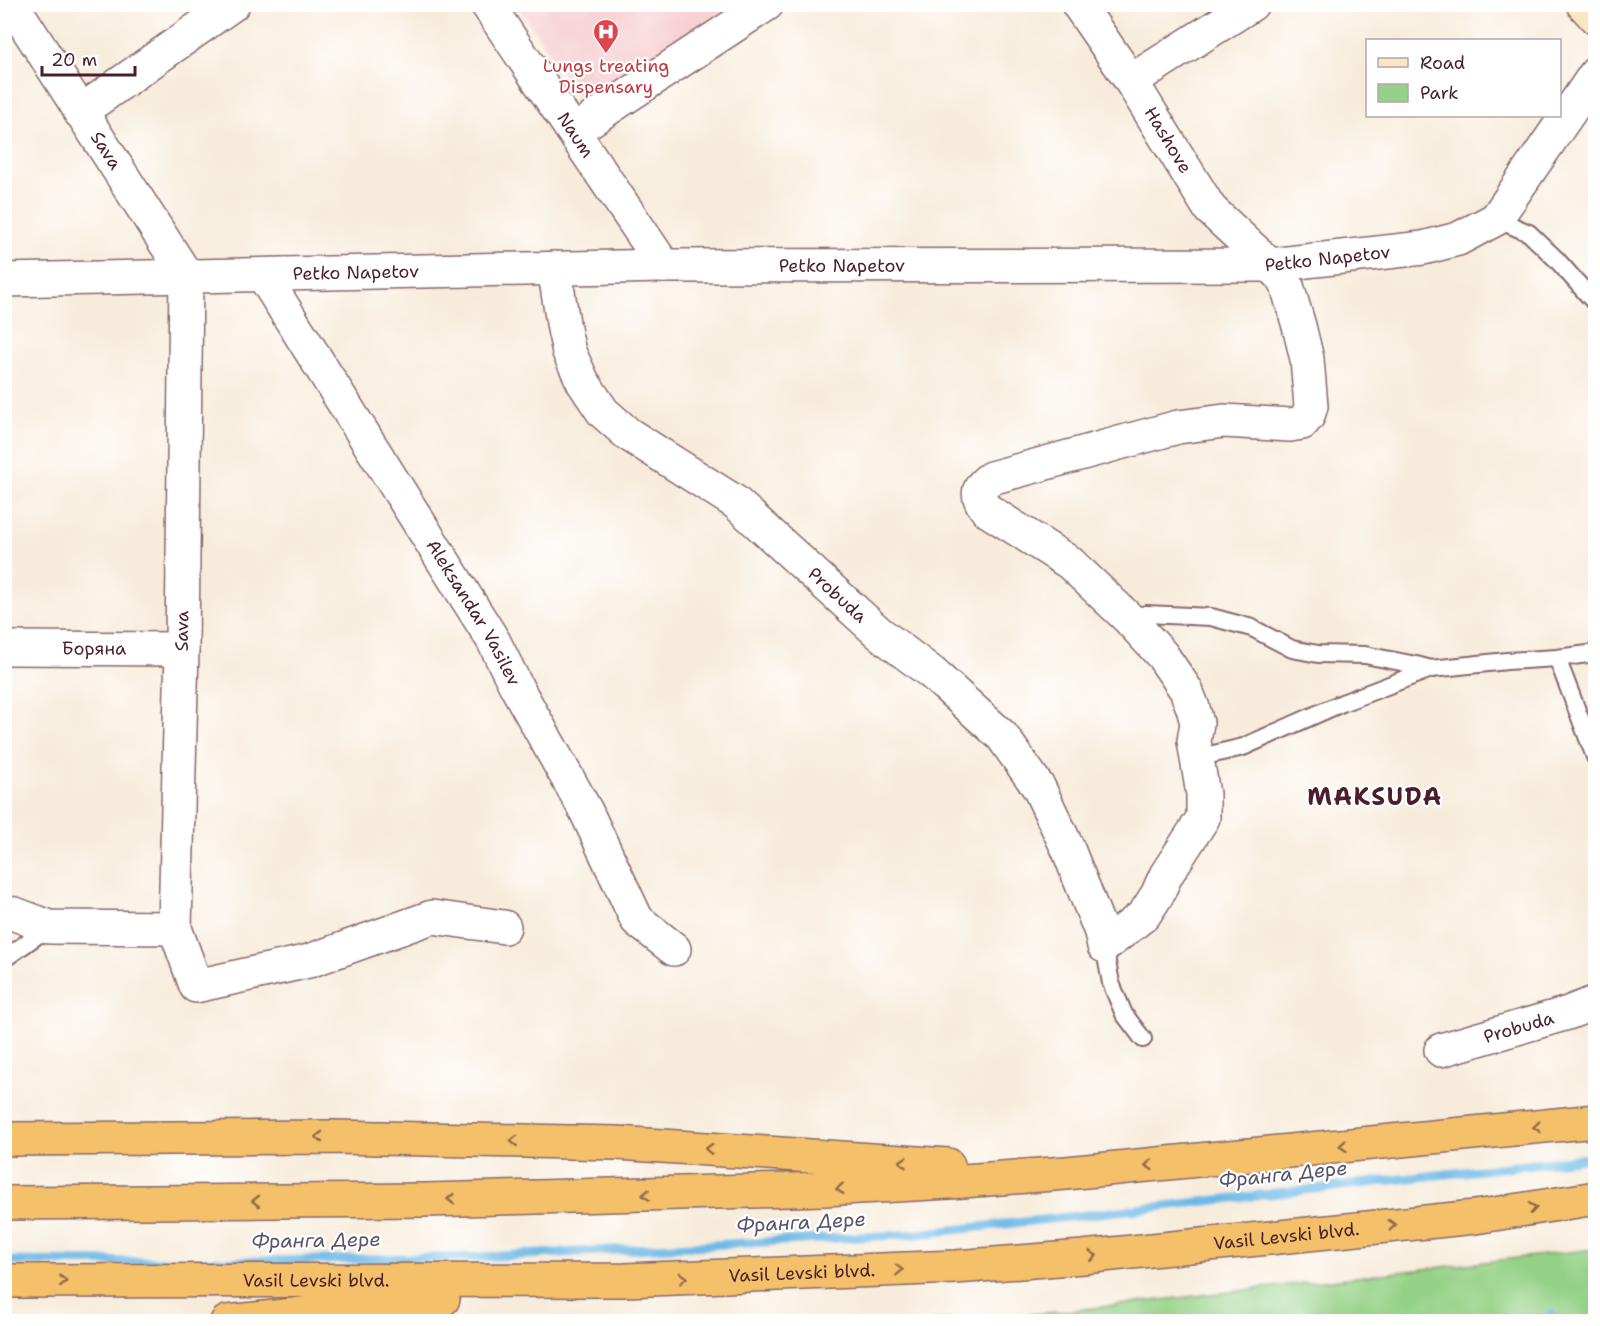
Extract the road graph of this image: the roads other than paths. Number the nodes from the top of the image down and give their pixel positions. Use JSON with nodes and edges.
{"nodes":[{"id":1,"x":12,"y":4,"type":"edge"},
{"id":2,"x":233,"y":4,"type":"edge"},
{"id":3,"x":487,"y":4,"type":"edge"},
{"id":4,"x":767,"y":4,"type":"edge"},
{"id":5,"x":1078,"y":4,"type":"edge"},
{"id":6,"x":1252,"y":4,"type":"edge"},
{"id":7,"x":1583,"y":4,"type":"edge"},
{"id":8,"x":1596,"y":18,"type":"edge"},
{"id":9,"x":1596,"y":73,"type":"edge"},
{"id":10,"x":1131,"y":81,"type":"junction"},
{"id":11,"x":80,"y":112,"type":"junction"},
{"id":12,"x":574,"y":131,"type":"junction"},
{"id":13,"x":1496,"y":219,"type":"junction"},
{"id":14,"x":1270,"y":265,"type":"junction"},
{"id":15,"x":663,"y":266,"type":"junction"},
{"id":16,"x":554,"y":268,"type":"junction"},
{"id":17,"x":186,"y":275,"type":"junction"},
{"id":18,"x":263,"y":275,"type":"junction"},
{"id":19,"x":4,"y":280,"type":"edge"},
{"id":20,"x":1596,"y":304,"type":"edge"},
{"id":21,"x":1129,"y":619,"type":"junction"},
{"id":22,"x":4,"y":648,"type":"edge"},
{"id":23,"x":182,"y":649,"type":"junction"},
{"id":24,"x":1596,"y":653,"type":"edge"},
{"id":25,"x":1557,"y":658,"type":"junction"},
{"id":26,"x":1431,"y":669,"type":"junction"},
{"id":27,"x":1595,"y":757,"type":"edge"},
{"id":28,"x":1197,"y":758,"type":"junction"},
{"id":29,"x":4,"y":913,"type":"edge"},
{"id":30,"x":49,"y":927,"type":"junction"},
{"id":31,"x":504,"y":927,"type":"dead end"},
{"id":32,"x":175,"y":928,"type":"junction"},
{"id":33,"x":1104,"y":946,"type":"junction"},
{"id":34,"x":674,"y":949,"type":"dead end"},
{"id":35,"x":4,"y":959,"type":"edge"},
{"id":36,"x":1596,"y":1002,"type":"edge"},
{"id":37,"x":1143,"y":1039,"type":"dead end"},
{"id":38,"x":1441,"y":1050,"type":"dead end"},
{"id":39,"x":1596,"y":1121,"type":"edge"},
{"id":40,"x":4,"y":1139,"type":"edge"},
{"id":41,"x":1066,"y":1173,"type":"junction"},
{"id":42,"x":1596,"y":1198,"type":"edge"},
{"id":43,"x":4,"y":1203,"type":"edge"},
{"id":44,"x":625,"y":1280,"type":"junction"},
{"id":45,"x":4,"y":1281,"type":"edge"},
{"id":46,"x":227,"y":1322,"type":"edge"}],
"edges":[{"from":1,"to":11,"type":"street","name":"Sava"},
{"from":2,"to":11,"type":"street"},
{"from":3,"to":12,"type":"street","name":"Naum"},
{"from":4,"to":12,"type":"street"},
{"from":5,"to":10,"type":"street","name":"Hashove"},
{"from":6,"to":10,"type":"street"},
{"from":7,"to":8,"type":"street"},
{"from":9,"to":13,"type":"street","name":"Petko Napetov"},
{"from":10,"to":14,"type":"street","name":"Hashove"},
{"from":11,"to":17,"type":"street","name":"Sava"},
{"from":12,"to":15,"type":"street","name":"Naum"},
{"from":13,"to":14,"type":"street","name":"Petko Napetov"},
{"from":13,"to":20,"type":"lane"},
{"from":14,"to":15,"type":"street","name":"Petko Napetov"},
{"from":14,"to":21,"type":"street","name":"Hashove"},
{"from":15,"to":16,"type":"street","name":"Petko Napetov"},
{"from":16,"to":18,"type":"street","name":"Petko Napetov"},
{"from":16,"to":33,"type":"street","name":"Probuda"},
{"from":17,"to":18,"type":"street","name":"Petko Napetov"},
{"from":17,"to":19,"type":"street","name":"Petko Napetov"},
{"from":17,"to":23,"type":"street","name":"Sava"},
{"from":18,"to":34,"type":"street","name":"Aleksandar Vasilev"},
{"from":21,"to":26,"type":"lane"},
{"from":21,"to":28,"type":"street"},
{"from":22,"to":23,"type":"street","name":"Боряна"},
{"from":23,"to":32,"type":"street","name":"Sava"},
{"from":24,"to":25,"type":"lane"},
{"from":25,"to":26,"type":"lane"},
{"from":25,"to":27,"type":"lane"},
{"from":26,"to":28,"type":"lane"},
{"from":28,"to":33,"type":"street"},
{"from":29,"to":30,"type":"street"},
{"from":30,"to":32,"type":"street"},
{"from":30,"to":35,"type":"lane"},
{"from":31,"to":32,"type":"street","name":"Sava"},
{"from":33,"to":37,"type":"lane"},
{"from":36,"to":38,"type":"street","name":"Probuda"},
{"from":39,"to":41,"type":"highway","one_way":true},
{"from":41,"to":40,"type":"highway","one_way":true},
{"from":41,"to":43,"type":"highway","one_way":true},
{"from":44,"to":42,"type":"highway","name":"Vasil Levski blvd.","one_way":true},
{"from":45,"to":44,"type":"highway","name":"Vasil Levski blvd.","one_way":true},
{"from":44,"to":46,"type":"highway"}]}
